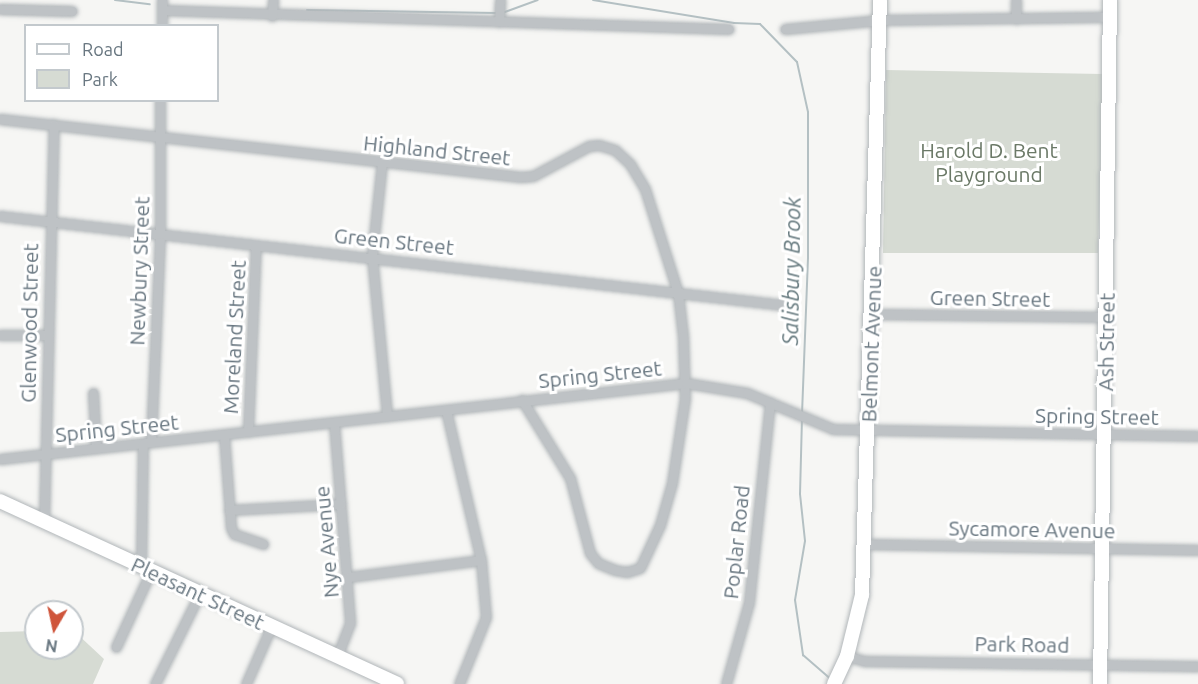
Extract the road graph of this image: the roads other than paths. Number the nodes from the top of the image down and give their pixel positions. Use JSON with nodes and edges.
{"nodes":[{"id":1,"x":273,"y":0,"type":"edge"},
{"id":2,"x":880,"y":0,"type":"edge"},
{"id":3,"x":1016,"y":0,"type":"edge"},
{"id":4,"x":1110,"y":0,"type":"edge"},
{"id":5,"x":13,"y":4,"type":"edge"},
{"id":6,"x":162,"y":5,"type":"edge"},
{"id":7,"x":0,"y":9,"type":"edge"},
{"id":8,"x":72,"y":11,"type":"dead end"},
{"id":9,"x":499,"y":12,"type":"edge"},
{"id":10,"x":272,"y":16,"type":"junction"},
{"id":11,"x":1110,"y":17,"type":"junction"},
{"id":12,"x":1016,"y":19,"type":"junction"},
{"id":13,"x":881,"y":20,"type":"junction"},
{"id":14,"x":162,"y":24,"type":"edge"},
{"id":15,"x":729,"y":29,"type":"dead end"},
{"id":16,"x":785,"y":29,"type":"dead end"},
{"id":17,"x":159,"y":102,"type":"edge"},
{"id":18,"x":0,"y":119,"type":"edge"},
{"id":19,"x":54,"y":124,"type":"junction"},
{"id":20,"x":159,"y":136,"type":"junction"},
{"id":21,"x":382,"y":162,"type":"junction"},
{"id":22,"x":0,"y":216,"type":"edge"},
{"id":23,"x":50,"y":223,"type":"junction"},
{"id":24,"x":160,"y":234,"type":"junction"},
{"id":25,"x":256,"y":245,"type":"junction"},
{"id":26,"x":372,"y":256,"type":"junction"},
{"id":27,"x":678,"y":293,"type":"junction"},
{"id":28,"x":784,"y":305,"type":"dead end"},
{"id":29,"x":873,"y":314,"type":"junction"},
{"id":30,"x":1107,"y":317,"type":"junction"},
{"id":31,"x":0,"y":335,"type":"edge"},
{"id":32,"x":47,"y":335,"type":"junction"},
{"id":33,"x":686,"y":383,"type":"junction"},
{"id":34,"x":93,"y":393,"type":"dead end"},
{"id":35,"x":522,"y":400,"type":"junction"},
{"id":36,"x":770,"y":402,"type":"junction"},
{"id":37,"x":446,"y":410,"type":"junction"},
{"id":38,"x":387,"y":416,"type":"junction"},
{"id":39,"x":334,"y":422,"type":"junction"},
{"id":40,"x":868,"y":430,"type":"junction"},
{"id":41,"x":248,"y":432,"type":"junction"},
{"id":42,"x":1103,"y":434,"type":"junction"},
{"id":43,"x":224,"y":435,"type":"junction"},
{"id":44,"x":1198,"y":436,"type":"edge"},
{"id":45,"x":147,"y":443,"type":"junction"},
{"id":46,"x":96,"y":448,"type":"junction"},
{"id":47,"x":44,"y":455,"type":"junction"},
{"id":48,"x":0,"y":459,"type":"edge"},
{"id":49,"x":0,"y":501,"type":"edge"},
{"id":50,"x":341,"y":504,"type":"junction"},
{"id":51,"x":229,"y":510,"type":"junction"},
{"id":52,"x":44,"y":522,"type":"junction"},
{"id":53,"x":263,"y":544,"type":"dead end"},
{"id":54,"x":865,"y":544,"type":"junction"},
{"id":55,"x":1102,"y":547,"type":"junction"},
{"id":56,"x":1198,"y":550,"type":"edge"},
{"id":57,"x":481,"y":560,"type":"junction"},
{"id":58,"x":146,"y":569,"type":"junction"},
{"id":59,"x":349,"y":577,"type":"junction"},
{"id":60,"x":200,"y":593,"type":"junction"},
{"id":61,"x":271,"y":627,"type":"junction"},
{"id":62,"x":116,"y":647,"type":"dead end"},
{"id":63,"x":847,"y":656,"type":"junction"},
{"id":64,"x":336,"y":657,"type":"junction"},
{"id":65,"x":1100,"y":663,"type":"junction"},
{"id":66,"x":1198,"y":666,"type":"edge"},
{"id":67,"x":836,"y":681,"type":"edge"},
{"id":68,"x":155,"y":684,"type":"edge"},
{"id":69,"x":246,"y":684,"type":"edge"},
{"id":70,"x":397,"y":684,"type":"edge"},
{"id":71,"x":459,"y":684,"type":"edge"},
{"id":72,"x":726,"y":684,"type":"edge"},
{"id":73,"x":1100,"y":684,"type":"edge"}],
"edges":[{"from":1,"to":10,"type":"street"},
{"from":2,"to":13,"type":"street","name":"Belmont Avenue"},
{"from":3,"to":12,"type":"street"},
{"from":4,"to":11,"type":"street","name":"Ash Street"},
{"from":5,"to":7,"type":"street"},
{"from":5,"to":8,"type":"street"},
{"from":6,"to":10,"type":"street"},
{"from":6,"to":14,"type":"street"},
{"from":9,"to":10,"type":"street"},
{"from":9,"to":15,"type":"street"},
{"from":11,"to":12,"type":"street"},
{"from":11,"to":30,"type":"street","name":"Ash Street"},
{"from":12,"to":13,"type":"street"},
{"from":13,"to":16,"type":"street"},
{"from":13,"to":29,"type":"street","name":"Belmont Avenue"},
{"from":17,"to":20,"type":"street","name":"Newbury Street"},
{"from":18,"to":19,"type":"street","name":"Highland Street"},
{"from":19,"to":20,"type":"street","name":"Highland Street"},
{"from":19,"to":23,"type":"street","name":"Glenwood Street"},
{"from":20,"to":21,"type":"street","name":"Highland Street"},
{"from":20,"to":24,"type":"street","name":"Newbury Street"},
{"from":21,"to":26,"type":"street"},
{"from":21,"to":27,"type":"street","name":"Highland Street"},
{"from":22,"to":23,"type":"street","name":"Green Street"},
{"from":23,"to":24,"type":"street","name":"Green Street"},
{"from":23,"to":32,"type":"street","name":"Glenwood Street"},
{"from":24,"to":25,"type":"street","name":"Green Street"},
{"from":24,"to":45,"type":"street","name":"Newbury Street"},
{"from":25,"to":26,"type":"street","name":"Green Street"},
{"from":25,"to":41,"type":"street","name":"Moreland Street"},
{"from":26,"to":27,"type":"street","name":"Green Street"},
{"from":26,"to":38,"type":"street"},
{"from":27,"to":28,"type":"street","name":"Green Street"},
{"from":27,"to":33,"type":"street","name":"Highland Street"},
{"from":29,"to":30,"type":"street","name":"Green Street"},
{"from":29,"to":40,"type":"street","name":"Belmont Avenue"},
{"from":30,"to":42,"type":"street","name":"Ash Street"},
{"from":31,"to":32,"type":"street"},
{"from":32,"to":47,"type":"street","name":"Glenwood Street"},
{"from":33,"to":35,"type":"street","name":"Spring Street"},
{"from":33,"to":35,"type":"street","name":"Highland Street"},
{"from":33,"to":36,"type":"street","name":"Spring Street"},
{"from":34,"to":46,"type":"street"},
{"from":35,"to":37,"type":"street","name":"Spring Street"},
{"from":36,"to":40,"type":"street","name":"Spring Street"},
{"from":36,"to":72,"type":"street","name":"Poplar Road"},
{"from":37,"to":38,"type":"street","name":"Spring Street"},
{"from":37,"to":57,"type":"street"},
{"from":38,"to":39,"type":"street","name":"Spring Street"},
{"from":39,"to":41,"type":"street","name":"Spring Street"},
{"from":39,"to":50,"type":"street","name":"Nye Avenue"},
{"from":40,"to":42,"type":"street","name":"Spring Street"},
{"from":40,"to":54,"type":"street","name":"Belmont Avenue"},
{"from":41,"to":43,"type":"street","name":"Spring Street"},
{"from":42,"to":44,"type":"street","name":"Spring Street"},
{"from":42,"to":55,"type":"street","name":"Ash Street"},
{"from":43,"to":45,"type":"street","name":"Spring Street"},
{"from":43,"to":51,"type":"street"},
{"from":45,"to":46,"type":"street","name":"Spring Street"},
{"from":45,"to":58,"type":"street","name":"Newbury Street"},
{"from":46,"to":47,"type":"street","name":"Spring Street"},
{"from":47,"to":48,"type":"street","name":"Spring Street"},
{"from":47,"to":52,"type":"street","name":"Glenwood Street"},
{"from":49,"to":52,"type":"street","name":"Pleasant Street"},
{"from":50,"to":51,"type":"street"},
{"from":50,"to":59,"type":"street","name":"Nye Avenue"},
{"from":51,"to":53,"type":"street"},
{"from":52,"to":58,"type":"street","name":"Pleasant Street"},
{"from":54,"to":55,"type":"street","name":"Sycamore Avenue"},
{"from":54,"to":63,"type":"street","name":"Belmont Avenue"},
{"from":55,"to":56,"type":"street","name":"Sycamore Avenue"},
{"from":55,"to":65,"type":"street","name":"Ash Street"},
{"from":57,"to":59,"type":"street"},
{"from":57,"to":71,"type":"street"},
{"from":58,"to":60,"type":"street","name":"Pleasant Street"},
{"from":58,"to":62,"type":"street"},
{"from":59,"to":64,"type":"street","name":"Nye Avenue"},
{"from":60,"to":61,"type":"street","name":"Pleasant Street"},
{"from":60,"to":68,"type":"street"},
{"from":61,"to":64,"type":"street","name":"Pleasant Street"},
{"from":61,"to":69,"type":"street"},
{"from":63,"to":65,"type":"street","name":"Park Road"},
{"from":63,"to":67,"type":"street","name":"Belmont Avenue"},
{"from":64,"to":70,"type":"street","name":"Pleasant Street"},
{"from":65,"to":66,"type":"street","name":"Park Road"},
{"from":65,"to":73,"type":"street","name":"Ash Street"}]}
